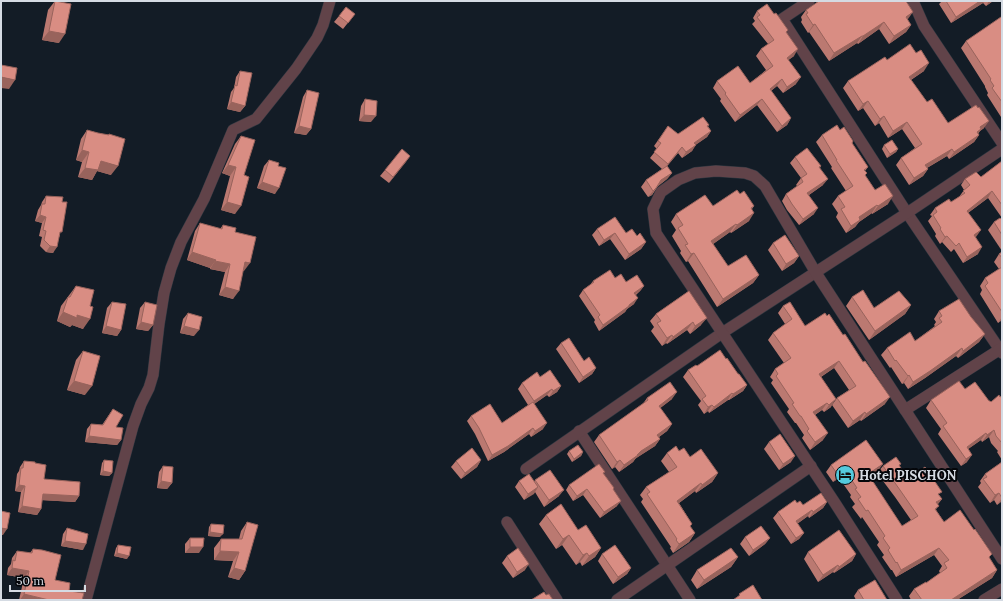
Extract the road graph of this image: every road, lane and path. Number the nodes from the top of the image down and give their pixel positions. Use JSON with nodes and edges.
{"nodes":[{"id":1,"x":330,"y":1,"type":"edge"},
{"id":2,"x":809,"y":1,"type":"edge"},
{"id":3,"x":913,"y":1,"type":"edge"},
{"id":4,"x":1002,"y":143,"type":"edge"},
{"id":5,"x":1002,"y":149,"type":"edge"},
{"id":6,"x":907,"y":213,"type":"junction"},
{"id":7,"x":816,"y":273,"type":"junction"},
{"id":8,"x":722,"y":333,"type":"junction"},
{"id":9,"x":1001,"y":350,"type":"edge"},
{"id":10,"x":905,"y":410,"type":"junction"},
{"id":11,"x":580,"y":431,"type":"junction"},
{"id":12,"x":810,"y":466,"type":"junction"},
{"id":13,"x":526,"y":469,"type":"dead end"},
{"id":14,"x":507,"y":522,"type":"dead end"},
{"id":15,"x":1002,"y":559,"type":"edge"},
{"id":16,"x":668,"y":566,"type":"junction"},
{"id":17,"x":1002,"y":589,"type":"edge"},
{"id":18,"x":86,"y":600,"type":"edge"},
{"id":19,"x":557,"y":600,"type":"edge"},
{"id":20,"x":617,"y":600,"type":"edge"},
{"id":21,"x":690,"y":600,"type":"edge"},
{"id":22,"x":897,"y":600,"type":"edge"},
{"id":23,"x":984,"y":600,"type":"edge"}],
"edges":[{"from":1,"to":18,"type":"street"},
{"from":2,"to":6,"type":"street"},
{"from":3,"to":4,"type":"street"},
{"from":5,"to":6,"type":"street"},
{"from":6,"to":7,"type":"street"},
{"from":6,"to":9,"type":"street"},
{"from":7,"to":8,"type":"street"},
{"from":7,"to":8,"type":"street"},
{"from":7,"to":10,"type":"street"},
{"from":8,"to":11,"type":"street"},
{"from":8,"to":12,"type":"street"},
{"from":9,"to":10,"type":"street"},
{"from":10,"to":15,"type":"street"},
{"from":11,"to":13,"type":"street"},
{"from":11,"to":16,"type":"street"},
{"from":12,"to":16,"type":"street"},
{"from":12,"to":22,"type":"street"},
{"from":14,"to":19,"type":"street"},
{"from":16,"to":20,"type":"street"},
{"from":16,"to":21,"type":"street"},
{"from":17,"to":23,"type":"street"}]}
